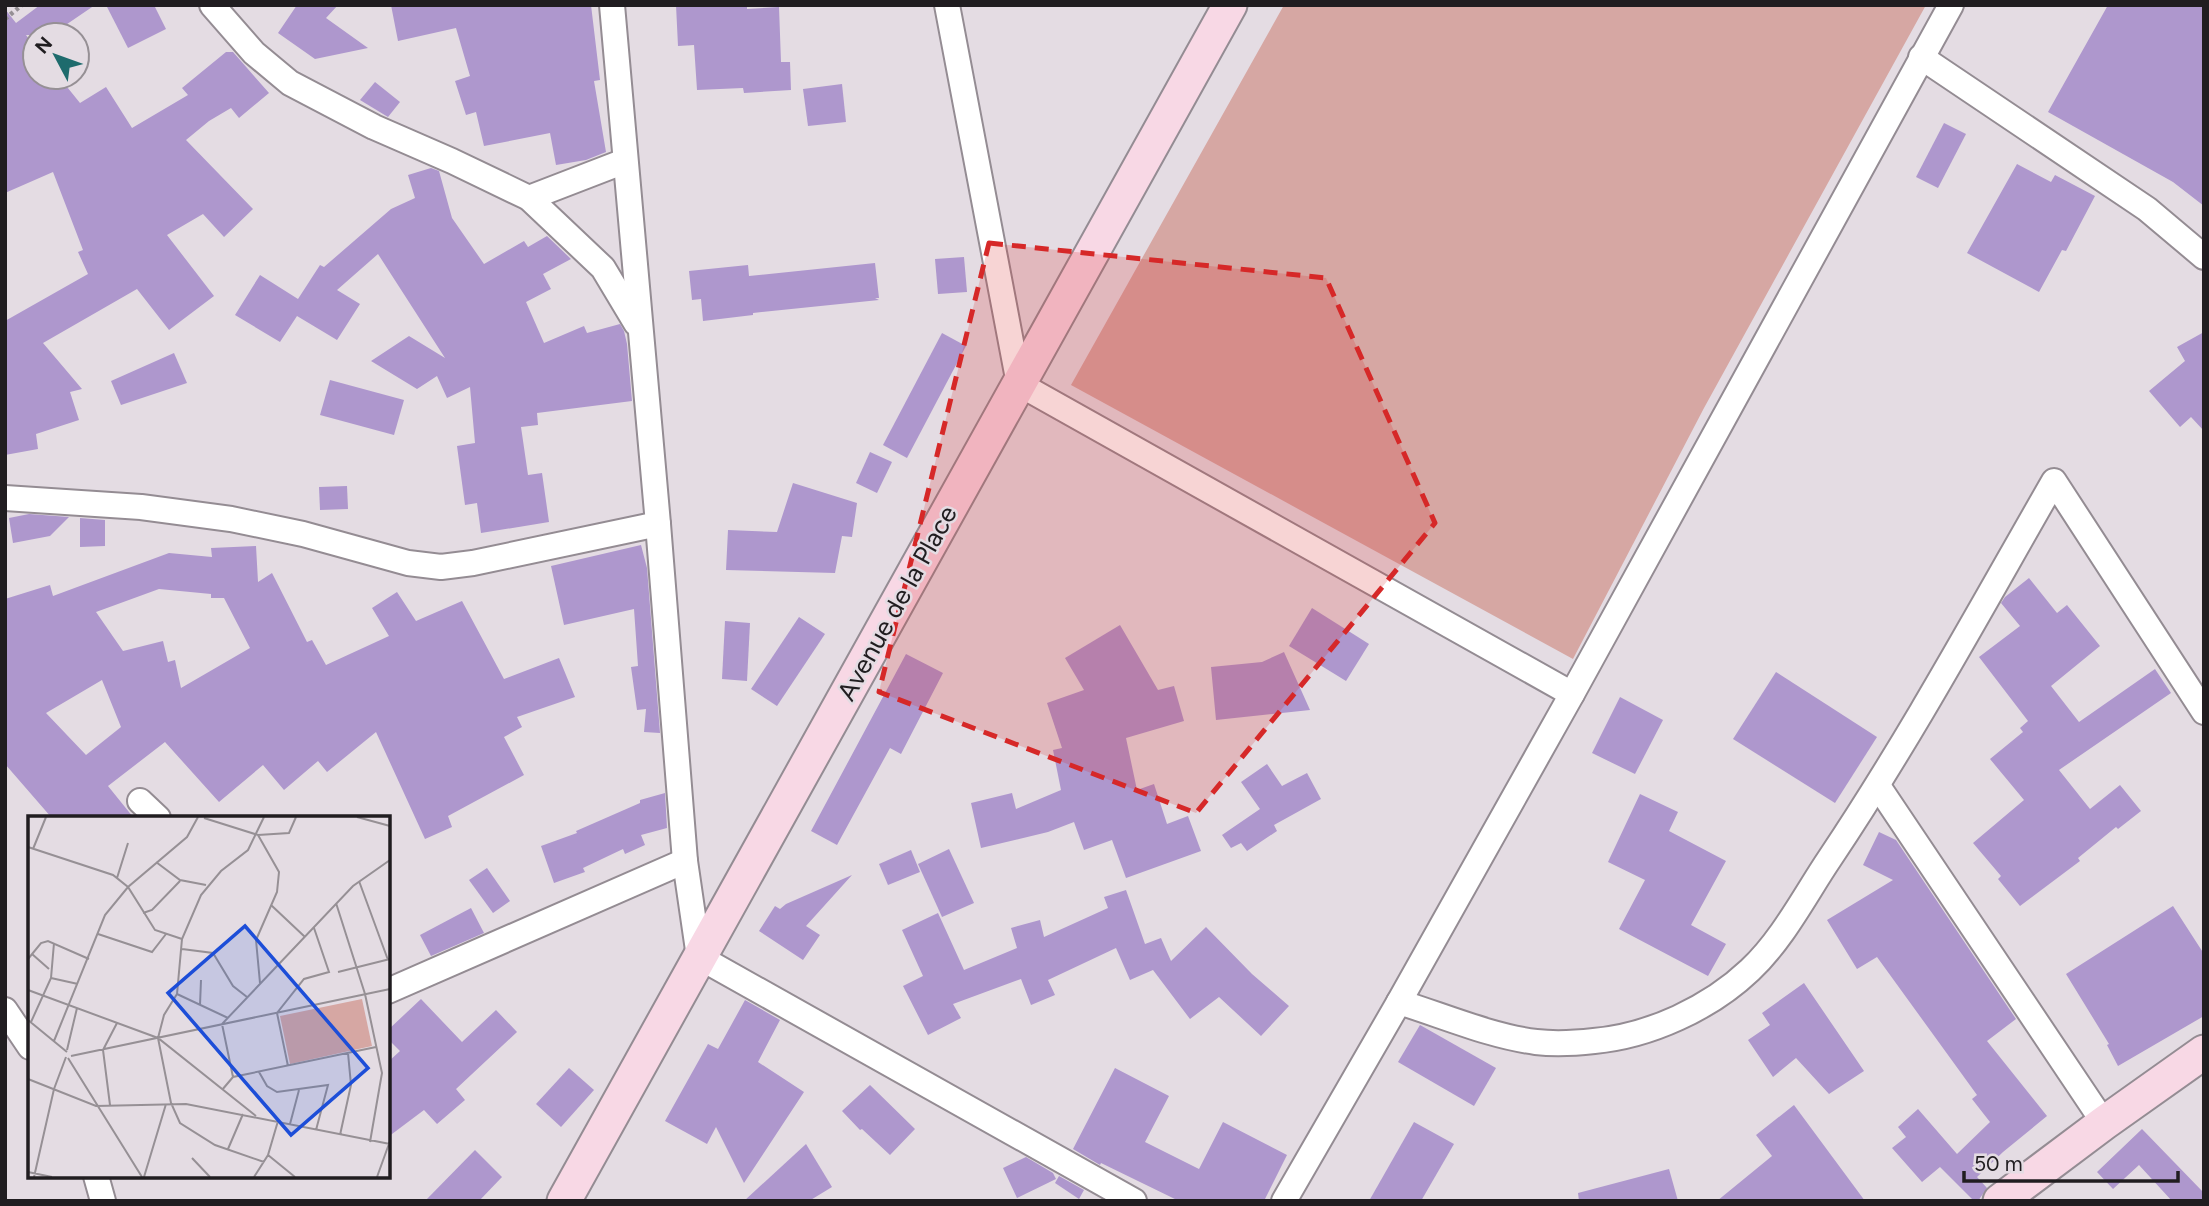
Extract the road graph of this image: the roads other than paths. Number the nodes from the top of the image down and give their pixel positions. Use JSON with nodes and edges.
{"nodes":[{"id":1,"x":212,"y":5,"type":"edge"},
{"id":2,"x":612,"y":5,"type":"edge"},
{"id":3,"x":947,"y":5,"type":"edge"},
{"id":4,"x":1230,"y":5,"type":"edge"},
{"id":5,"x":1951,"y":5,"type":"edge"},
{"id":6,"x":1922,"y":57,"type":"junction"},
{"id":7,"x":625,"y":161,"type":"junction"},
{"id":8,"x":529,"y":198,"type":"junction"},
{"id":9,"x":2204,"y":257,"type":"edge"},
{"id":10,"x":639,"y":328,"type":"junction"},
{"id":11,"x":1019,"y":384,"type":"junction"},
{"id":12,"x":5,"y":498,"type":"edge"},
{"id":13,"x":658,"y":524,"type":"junction"},
{"id":14,"x":1572,"y":694,"type":"junction"},
{"id":15,"x":2204,"y":712,"type":"edge"},
{"id":16,"x":1878,"y":786,"type":"junction"},
{"id":17,"x":685,"y":861,"type":"junction"},
{"id":18,"x":699,"y":957,"type":"junction"},
{"id":19,"x":390,"y":990,"type":"edge"},
{"id":20,"x":1399,"y":1002,"type":"junction"},
{"id":21,"x":5,"y":1010,"type":"edge"},
{"id":22,"x":28,"y":1044,"type":"edge"},
{"id":23,"x":2204,"y":1052,"type":"edge"},
{"id":24,"x":2104,"y":1123,"type":"junction"},
{"id":25,"x":97,"y":1178,"type":"edge"},
{"id":26,"x":103,"y":1201,"type":"edge"},
{"id":27,"x":564,"y":1201,"type":"edge"},
{"id":28,"x":1133,"y":1201,"type":"edge"},
{"id":29,"x":1284,"y":1201,"type":"edge"},
{"id":30,"x":2000,"y":1201,"type":"edge"}],
"edges":[{"from":1,"to":8,"type":"street"},
{"from":2,"to":7,"type":"street"},
{"from":3,"to":11,"type":"street"},
{"from":4,"to":11,"type":"street","name":"Avenue de la Place"},
{"from":5,"to":6,"type":"street"},
{"from":6,"to":9,"type":"street"},
{"from":6,"to":14,"type":"street"},
{"from":7,"to":8,"type":"street"},
{"from":7,"to":10,"type":"street"},
{"from":8,"to":10,"type":"street"},
{"from":10,"to":13,"type":"street"},
{"from":11,"to":14,"type":"street"},
{"from":11,"to":18,"type":"street","name":"Avenue de la Place"},
{"from":12,"to":13,"type":"street"},
{"from":13,"to":17,"type":"street"},
{"from":14,"to":20,"type":"street"},
{"from":15,"to":16,"type":"street"},
{"from":16,"to":20,"type":"street"},
{"from":16,"to":24,"type":"street"},
{"from":17,"to":18,"type":"street"},
{"from":17,"to":19,"type":"street"},
{"from":18,"to":27,"type":"street","name":"Avenue de la Place"},
{"from":18,"to":28,"type":"street"},
{"from":20,"to":29,"type":"street"},
{"from":21,"to":22,"type":"street"},
{"from":23,"to":24,"type":"street"},
{"from":24,"to":30,"type":"street"},
{"from":25,"to":26,"type":"street"}]}
